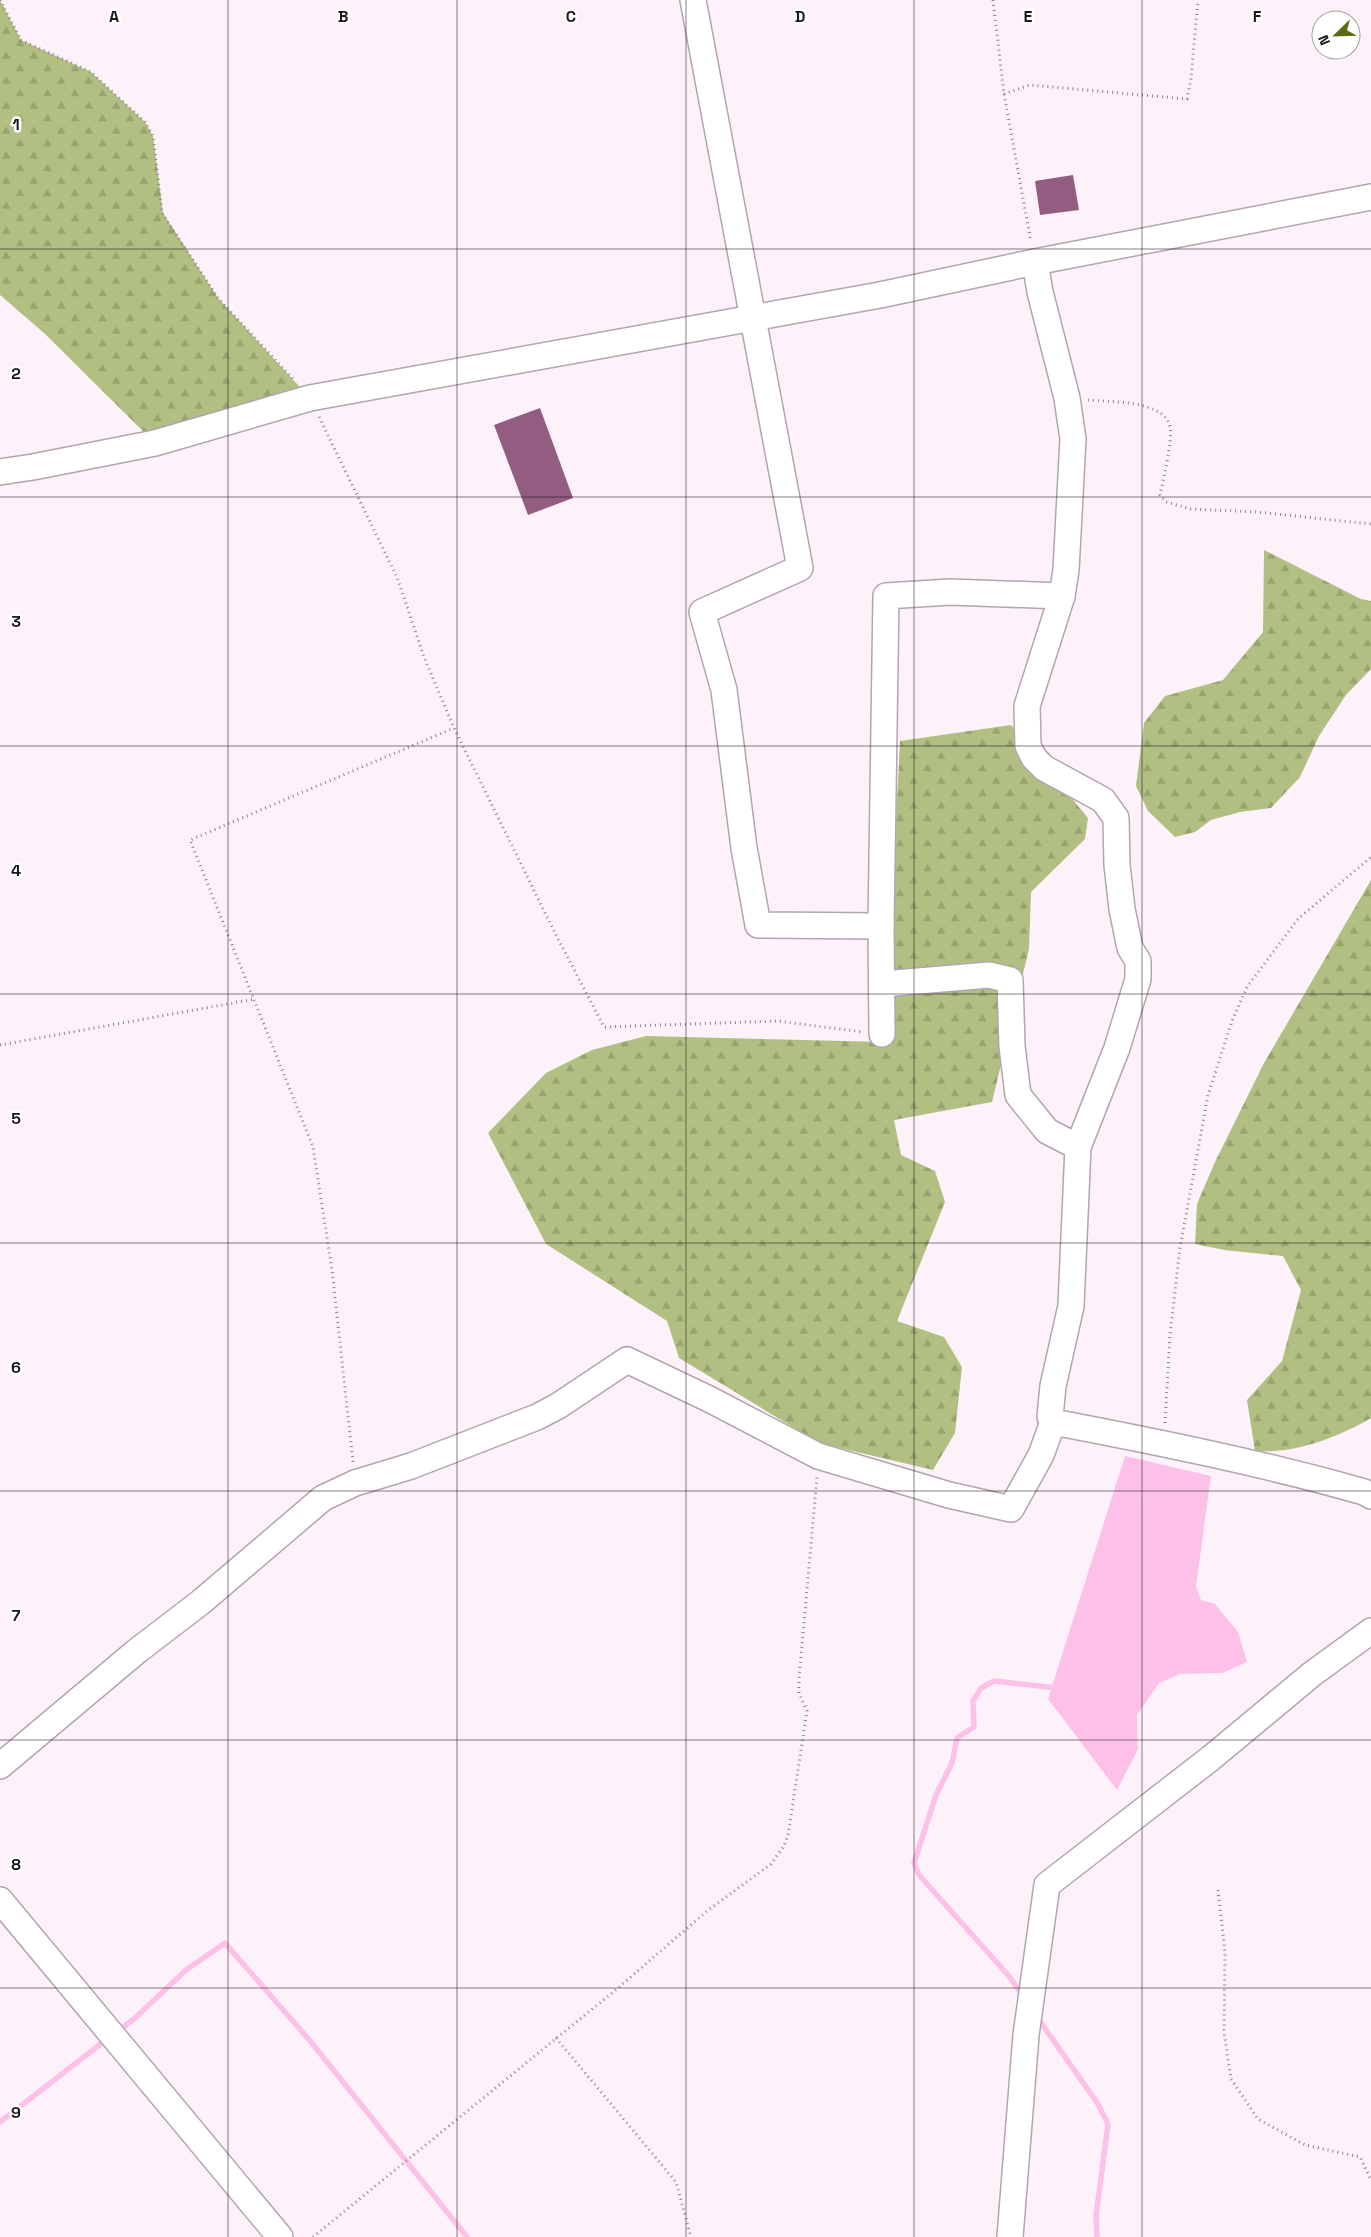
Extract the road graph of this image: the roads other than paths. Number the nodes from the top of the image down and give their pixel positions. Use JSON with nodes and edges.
{"nodes":[{"id":1,"x":693,"y":0,"type":"edge"},
{"id":2,"x":1371,"y":197,"type":"edge"},
{"id":3,"x":1035,"y":262,"type":"junction"},
{"id":4,"x":752,"y":318,"type":"junction"},
{"id":5,"x":0,"y":472,"type":"edge"},
{"id":6,"x":1062,"y":596,"type":"junction"},
{"id":7,"x":881,"y":926,"type":"junction"},
{"id":8,"x":883,"y":984,"type":"junction"},
{"id":9,"x":882,"y":1034,"type":"road end"},
{"id":10,"x":1078,"y":1147,"type":"junction"},
{"id":11,"x":1054,"y":1422,"type":"junction"},
{"id":12,"x":1371,"y":1496,"type":"edge"},
{"id":13,"x":1371,"y":1631,"type":"edge"},
{"id":14,"x":0,"y":1766,"type":"edge"},
{"id":15,"x":0,"y":1900,"type":"edge"},
{"id":16,"x":280,"y":2237,"type":"edge"},
{"id":17,"x":1010,"y":2237,"type":"edge"}],
"edges":[{"from":1,"to":4,"type":"street"},
{"from":2,"to":3,"type":"street"},
{"from":3,"to":4,"type":"street"},
{"from":3,"to":6,"type":"street"},
{"from":4,"to":5,"type":"street"},
{"from":4,"to":7,"type":"street"},
{"from":6,"to":7,"type":"street"},
{"from":6,"to":10,"type":"street"},
{"from":7,"to":8,"type":"street"},
{"from":8,"to":9,"type":"street"},
{"from":8,"to":10,"type":"street"},
{"from":10,"to":11,"type":"street"},
{"from":11,"to":12,"type":"street"},
{"from":11,"to":14,"type":"street"},
{"from":13,"to":17,"type":"street"},
{"from":15,"to":16,"type":"street"}]}
